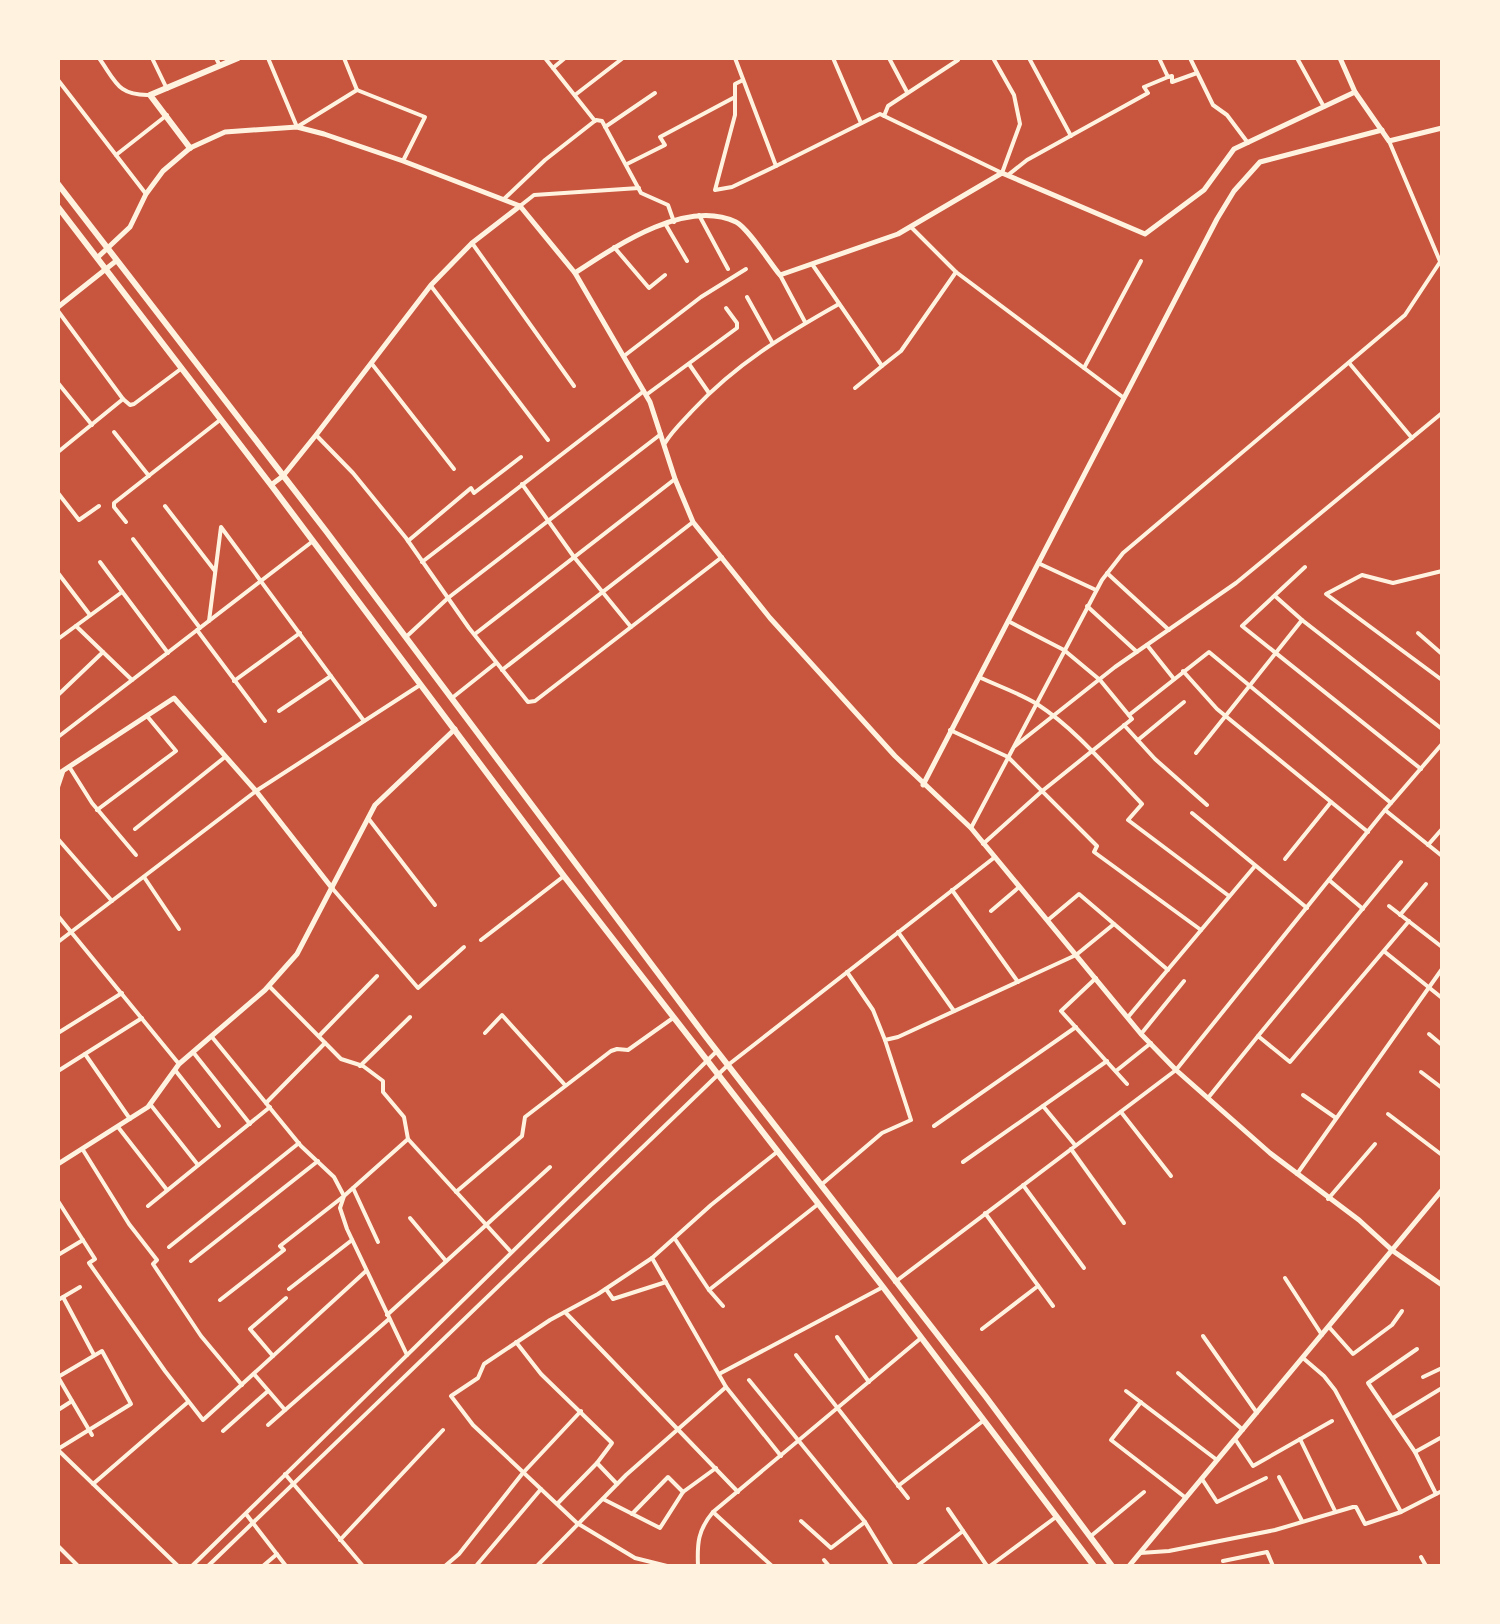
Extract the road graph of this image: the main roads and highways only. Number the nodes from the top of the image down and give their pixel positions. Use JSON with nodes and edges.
{"nodes":[{"id":1,"x":238,"y":58,"type":"edge"},
{"id":2,"x":190,"y":148,"type":"road end"},
{"id":3,"x":58,"y":184,"type":"edge"},
{"id":4,"x":58,"y":207,"type":"edge"},
{"id":5,"x":527,"y":798,"type":"junction"},
{"id":6,"x":514,"y":807,"type":"junction"},
{"id":7,"x":1023,"y":1446,"type":"junction"},
{"id":8,"x":1010,"y":1456,"type":"junction"},
{"id":9,"x":1094,"y":1566,"type":"edge"},
{"id":10,"x":1112,"y":1566,"type":"edge"}],
"edges":[{"from":1,"to":2,"type":"main road"},
{"from":3,"to":5,"type":"main road"},
{"from":4,"to":6,"type":"main road"},
{"from":5,"to":6,"type":"main road"},
{"from":5,"to":7,"type":"main road"},
{"from":6,"to":8,"type":"main road"},
{"from":7,"to":8,"type":"main road"},
{"from":7,"to":10,"type":"main road"},
{"from":8,"to":9,"type":"main road"}]}
